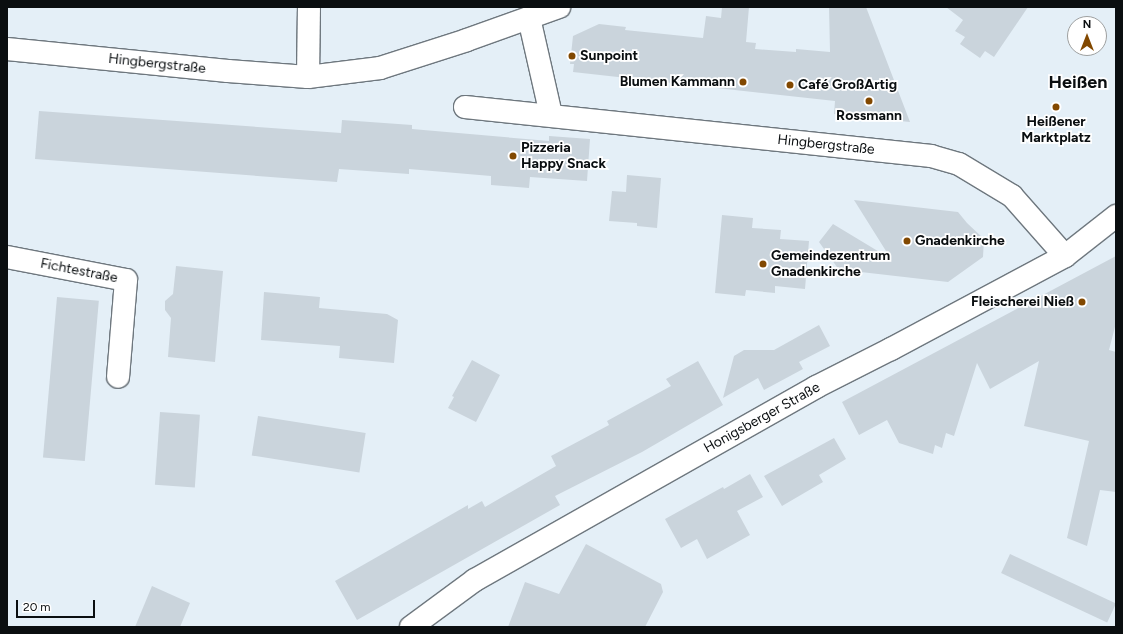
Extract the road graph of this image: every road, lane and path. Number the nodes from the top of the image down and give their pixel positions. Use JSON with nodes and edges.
{"nodes":[{"id":1,"x":309,"y":7,"type":"edge"},
{"id":2,"x":559,"y":7,"type":"edge"},
{"id":3,"x":529,"y":18,"type":"junction"},
{"id":4,"x":7,"y":49,"type":"edge"},
{"id":5,"x":308,"y":77,"type":"junction"},
{"id":6,"x":466,"y":107,"type":"dead end"},
{"id":7,"x":551,"y":115,"type":"junction"},
{"id":8,"x":1116,"y":216,"type":"edge"},
{"id":9,"x":1065,"y":256,"type":"junction"},
{"id":10,"x":7,"y":257,"type":"edge"},
{"id":11,"x":118,"y":377,"type":"dead end"},
{"id":12,"x":411,"y":627,"type":"edge"}],
"edges":[{"from":1,"to":5,"type":"street"},
{"from":2,"to":3,"type":"street","name":"Hingbergstraße"},
{"from":3,"to":5,"type":"street","name":"Hingbergstraße"},
{"from":3,"to":7,"type":"street"},
{"from":4,"to":5,"type":"street","name":"Hingbergstraße"},
{"from":6,"to":7,"type":"street","name":"Hingbergstraße"},
{"from":7,"to":9,"type":"street","name":"Hingbergstraße"},
{"from":8,"to":9,"type":"street","name":"Honigsberger Straße"},
{"from":9,"to":12,"type":"street","name":"Honigsberger Straße"},
{"from":10,"to":11,"type":"street","name":"Fichtestraße"}]}
